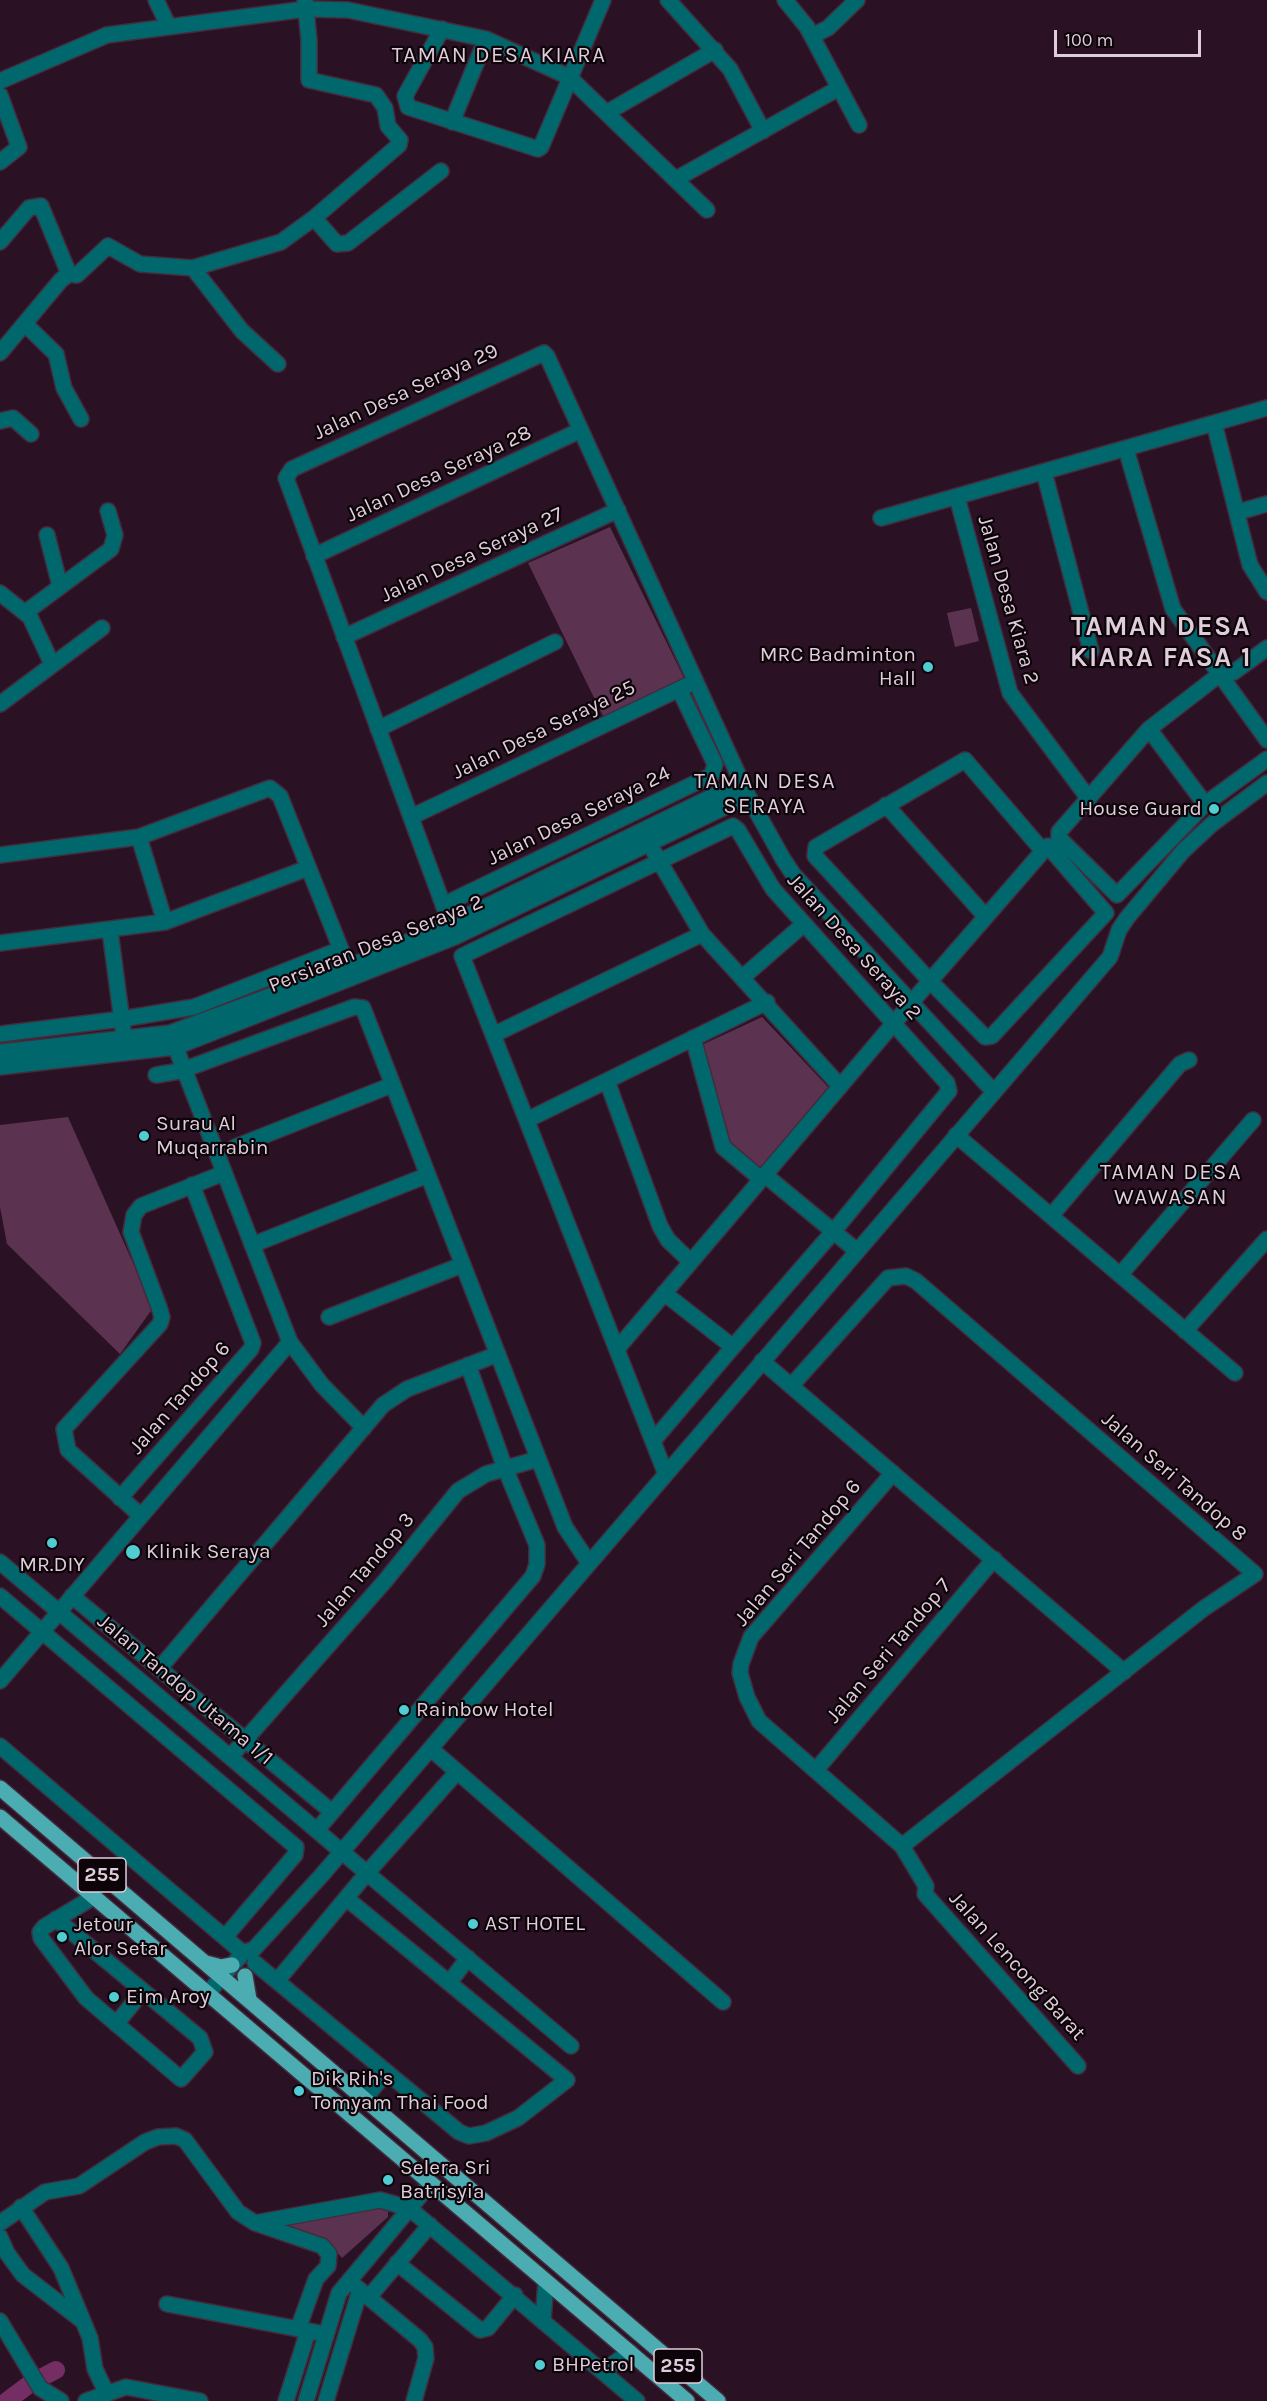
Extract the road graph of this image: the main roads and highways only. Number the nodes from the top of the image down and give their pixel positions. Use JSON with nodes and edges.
{"nodes":[{"id":1,"x":0,"y":1788,"type":"edge"},
{"id":2,"x":0,"y":1817,"type":"edge"},
{"id":3,"x":203,"y":1961,"type":"junction"},
{"id":4,"x":232,"y":1965,"type":"road end"},
{"id":5,"x":595,"y":2296,"type":"junction"},
{"id":6,"x":614,"y":2311,"type":"junction"},
{"id":7,"x":581,"y":2312,"type":"junction"},
{"id":8,"x":600,"y":2327,"type":"junction"},
{"id":9,"x":687,"y":2401,"type":"edge"},
{"id":10,"x":718,"y":2401,"type":"edge"}],
"edges":[{"from":1,"to":3,"type":"main road","number":"255"},
{"from":2,"to":7,"type":"main road","number":"255"},
{"from":3,"to":4,"type":"main road"},
{"from":3,"to":5,"type":"main road","number":"255"},
{"from":5,"to":6,"type":"main road","number":"255"},
{"from":5,"to":7,"type":"main road"},
{"from":6,"to":8,"type":"main road"},
{"from":6,"to":10,"type":"main road","number":"255"},
{"from":7,"to":8,"type":"main road","number":"255"},
{"from":8,"to":9,"type":"main road","number":"255"}]}
